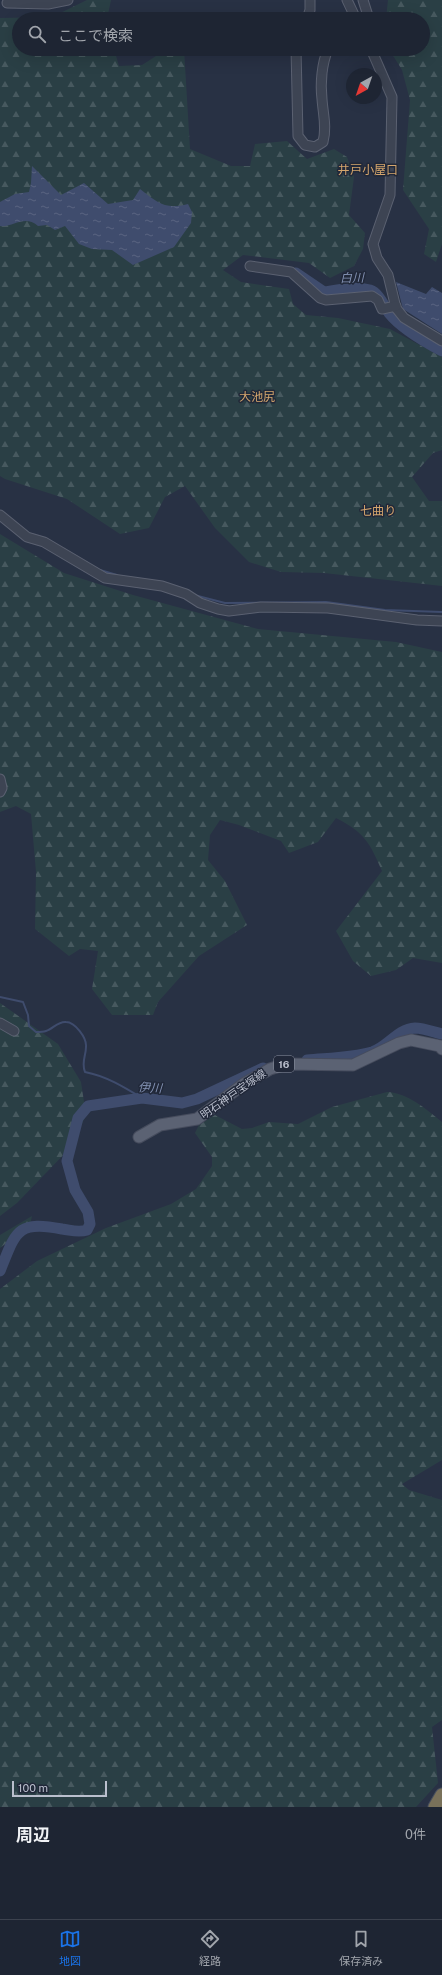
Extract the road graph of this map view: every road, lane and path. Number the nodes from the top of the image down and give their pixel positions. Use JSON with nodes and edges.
{"nodes":[{"id":1,"x":68,"y":0,"type":"edge"},
{"id":2,"x":310,"y":0,"type":"edge"},
{"id":3,"x":347,"y":0,"type":"edge"},
{"id":4,"x":363,"y":0,"type":"edge"},
{"id":5,"x":5,"y":2,"type":"edge"},
{"id":6,"x":309,"y":12,"type":"edge"},
{"id":7,"x":353,"y":12,"type":"edge"},
{"id":8,"x":367,"y":12,"type":"edge"},
{"id":9,"x":296,"y":56,"type":"edge"},
{"id":10,"x":325,"y":56,"type":"edge"},
{"id":11,"x":374,"y":56,"type":"edge"},
{"id":12,"x":250,"y":266,"type":"dead end"},
{"id":13,"x":396,"y":306,"type":"junction"},
{"id":14,"x":442,"y":341,"type":"edge"},
{"id":15,"x":0,"y":515,"type":"edge"},
{"id":16,"x":442,"y":621,"type":"edge"},
{"id":17,"x":0,"y":779,"type":"edge"},
{"id":18,"x":0,"y":792,"type":"edge"},
{"id":19,"x":0,"y":1023,"type":"edge"},
{"id":20,"x":14,"y":1031,"type":"dead end"},
{"id":21,"x":442,"y":1048,"type":"edge"},
{"id":22,"x":139,"y":1137,"type":"dead end"},
{"id":23,"x":442,"y":1795,"type":"edge"},
{"id":24,"x":435,"y":1807,"type":"edge"}],
"edges":[{"from":1,"to":5,"type":"street"},
{"from":2,"to":6,"type":"street"},
{"from":3,"to":7,"type":"street"},
{"from":4,"to":8,"type":"street"},
{"from":9,"to":10,"type":"street"},
{"from":11,"to":13,"type":"street"},
{"from":12,"to":13,"type":"street"},
{"from":13,"to":14,"type":"street"},
{"from":15,"to":16,"type":"street"},
{"from":17,"to":18,"type":"street"},
{"from":19,"to":20,"type":"street"},
{"from":21,"to":22,"type":"main road","name":"明石神戸宝塚線","number":"16"},
{"from":23,"to":24,"type":"highway"}]}
